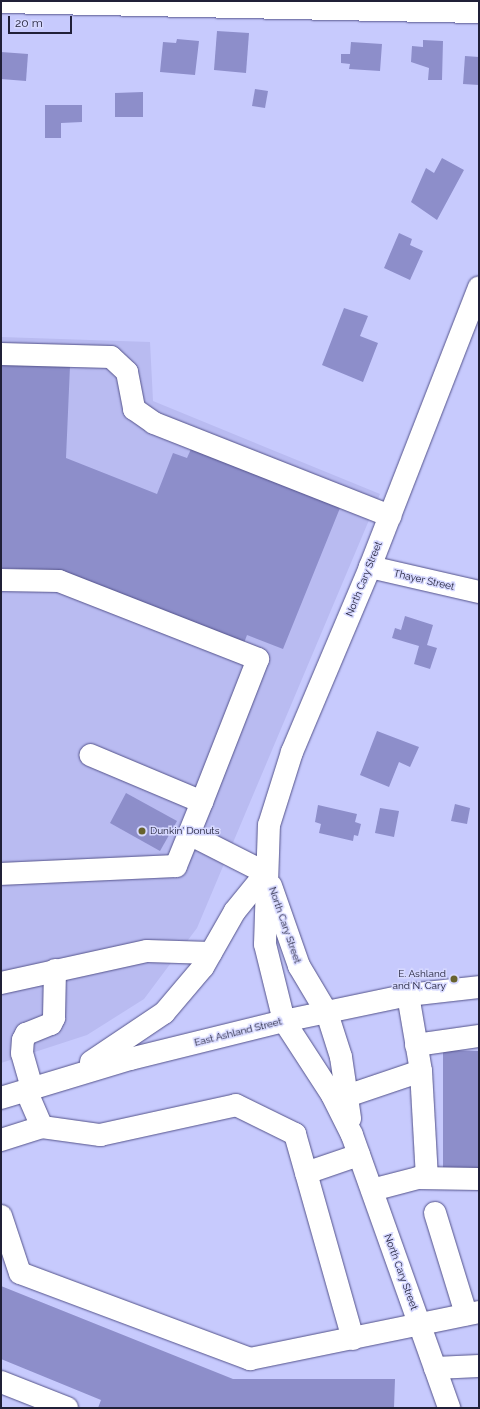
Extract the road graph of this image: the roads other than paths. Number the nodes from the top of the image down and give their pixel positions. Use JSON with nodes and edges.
{"nodes":[{"id":1,"x":1,"y":2,"type":"edge"},
{"id":2,"x":479,"y":12,"type":"edge"},
{"id":3,"x":479,"y":288,"type":"edge"},
{"id":4,"x":1,"y":354,"type":"edge"},
{"id":5,"x":390,"y":516,"type":"junction"},
{"id":6,"x":370,"y":567,"type":"junction"},
{"id":7,"x":1,"y":580,"type":"edge"},
{"id":8,"x":479,"y":592,"type":"edge"},
{"id":9,"x":90,"y":755,"type":"dead end"},
{"id":10,"x":202,"y":802,"type":"junction"},
{"id":11,"x":189,"y":834,"type":"junction"},
{"id":12,"x":266,"y":873,"type":"junction"},
{"id":13,"x":1,"y":874,"type":"edge"},
{"id":14,"x":211,"y":953,"type":"junction"},
{"id":15,"x":55,"y":970,"type":"junction"},
{"id":16,"x":1,"y":983,"type":"edge"},
{"id":17,"x":479,"y":987,"type":"edge"},
{"id":18,"x":408,"y":995,"type":"junction"},
{"id":19,"x":327,"y":1013,"type":"junction"},
{"id":20,"x":284,"y":1021,"type":"junction"},
{"id":21,"x":479,"y":1036,"type":"edge"},
{"id":22,"x":416,"y":1045,"type":"junction"},
{"id":23,"x":421,"y":1071,"type":"junction"},
{"id":24,"x":62,"y":1079,"type":"junction"},
{"id":25,"x":29,"y":1089,"type":"junction"},
{"id":26,"x":347,"y":1096,"type":"junction"},
{"id":27,"x":1,"y":1098,"type":"edge"},
{"id":28,"x":42,"y":1127,"type":"junction"},
{"id":29,"x":1,"y":1140,"type":"edge"},
{"id":30,"x":356,"y":1145,"type":"junction"},
{"id":31,"x":306,"y":1173,"type":"junction"},
{"id":32,"x":428,"y":1178,"type":"junction"},
{"id":33,"x":479,"y":1179,"type":"edge"},
{"id":34,"x":372,"y":1190,"type":"junction"},
{"id":35,"x":435,"y":1213,"type":"dead end"},
{"id":36,"x":1,"y":1216,"type":"edge"},
{"id":37,"x":472,"y":1313,"type":"edge"},
{"id":38,"x":420,"y":1325,"type":"junction"},
{"id":39,"x":353,"y":1339,"type":"junction"},
{"id":40,"x":479,"y":1366,"type":"edge"},
{"id":41,"x":435,"y":1368,"type":"junction"},
{"id":42,"x":1,"y":1382,"type":"edge"},
{"id":43,"x":68,"y":1408,"type":"edge"},
{"id":44,"x":448,"y":1408,"type":"edge"}],
"edges":[{"from":1,"to":2,"type":"street"},
{"from":3,"to":5,"type":"street","name":"North Cary Street"},
{"from":4,"to":5,"type":"street"},
{"from":5,"to":6,"type":"street","name":"North Cary Street"},
{"from":6,"to":8,"type":"street","name":"Thayer Street"},
{"from":6,"to":12,"type":"street","name":"North Cary Street"},
{"from":7,"to":10,"type":"street"},
{"from":9,"to":10,"type":"street"},
{"from":10,"to":11,"type":"street"},
{"from":11,"to":12,"type":"street"},
{"from":11,"to":13,"type":"street"},
{"from":12,"to":14,"type":"street"},
{"from":12,"to":19,"type":"street","name":"North Cary Street"},
{"from":12,"to":20,"type":"street","name":"North Cary Street"},
{"from":14,"to":15,"type":"street"},
{"from":14,"to":24,"type":"street"},
{"from":15,"to":16,"type":"street"},
{"from":15,"to":25,"type":"street"},
{"from":17,"to":18,"type":"street","name":"East Ashland Street"},
{"from":18,"to":19,"type":"street","name":"East Ashland Street"},
{"from":18,"to":22,"type":"street"},
{"from":19,"to":20,"type":"street","name":"East Ashland Street"},
{"from":19,"to":26,"type":"street","name":"North Cary Street"},
{"from":20,"to":24,"type":"street","name":"East Ashland Street"},
{"from":20,"to":30,"type":"street","name":"North Cary Street"},
{"from":21,"to":22,"type":"street"},
{"from":22,"to":23,"type":"street"},
{"from":23,"to":26,"type":"street"},
{"from":23,"to":32,"type":"street"},
{"from":24,"to":25,"type":"street","name":"East Ashland Street"},
{"from":25,"to":27,"type":"street","name":"East Ashland Street"},
{"from":25,"to":28,"type":"street"},
{"from":26,"to":30,"type":"street","name":"North Cary Street"},
{"from":28,"to":29,"type":"street"},
{"from":28,"to":31,"type":"street"},
{"from":30,"to":31,"type":"street"},
{"from":30,"to":34,"type":"street","name":"North Cary Street"},
{"from":31,"to":39,"type":"street"},
{"from":32,"to":33,"type":"street"},
{"from":32,"to":34,"type":"street"},
{"from":34,"to":38,"type":"street","name":"North Cary Street"},
{"from":35,"to":37,"type":"street"},
{"from":36,"to":39,"type":"street"},
{"from":37,"to":38,"type":"street"},
{"from":38,"to":39,"type":"street"},
{"from":38,"to":41,"type":"street","name":"North Cary Street"},
{"from":40,"to":41,"type":"street"},
{"from":41,"to":44,"type":"street","name":"North Cary Street"},
{"from":42,"to":43,"type":"street"}]}
